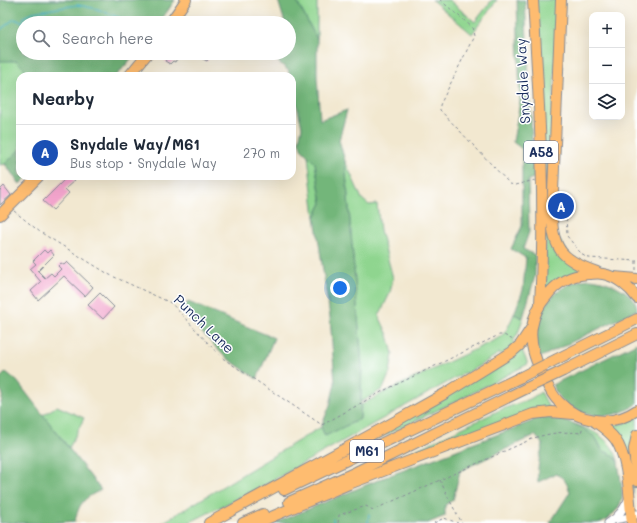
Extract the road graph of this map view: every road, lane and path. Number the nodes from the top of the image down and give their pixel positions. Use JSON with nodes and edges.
{"nodes":[{"id":1,"x":186,"y":0,"type":"edge"},
{"id":2,"x":440,"y":0,"type":"edge"},
{"id":3,"x":533,"y":0,"type":"edge"},
{"id":4,"x":561,"y":0,"type":"edge"},
{"id":5,"x":175,"y":16,"type":"edge"},
{"id":6,"x":142,"y":60,"type":"edge"},
{"id":7,"x":132,"y":72,"type":"edge"},
{"id":8,"x":536,"y":179,"type":"dead end"},
{"id":9,"x":35,"y":180,"type":"edge"},
{"id":10,"x":9,"y":207,"type":"junction"},
{"id":11,"x":559,"y":214,"type":"dead end"},
{"id":12,"x":0,"y":215,"type":"edge"},
{"id":13,"x":637,"y":261,"type":"edge"},
{"id":14,"x":542,"y":273,"type":"junction"},
{"id":15,"x":607,"y":275,"type":"junction"},
{"id":16,"x":637,"y":277,"type":"edge"},
{"id":17,"x":637,"y":298,"type":"edge"},
{"id":18,"x":540,"y":304,"type":"junction"},
{"id":19,"x":633,"y":321,"type":"edge"},
{"id":20,"x":532,"y":327,"type":"junction"},
{"id":21,"x":636,"y":335,"type":"edge"},
{"id":22,"x":515,"y":340,"type":"dead end"},
{"id":23,"x":506,"y":356,"type":"junction"},
{"id":24,"x":637,"y":410,"type":"edge"},
{"id":25,"x":573,"y":414,"type":"junction"},
{"id":26,"x":594,"y":420,"type":"junction"},
{"id":27,"x":583,"y":426,"type":"dead end"},
{"id":28,"x":637,"y":435,"type":"edge"},
{"id":29,"x":439,"y":480,"type":"junction"},
{"id":30,"x":637,"y":481,"type":"edge"},
{"id":31,"x":629,"y":498,"type":"junction"},
{"id":32,"x":633,"y":518,"type":"edge"},
{"id":33,"x":611,"y":522,"type":"edge"},
{"id":34,"x":210,"y":523,"type":"edge"},
{"id":35,"x":243,"y":523,"type":"edge"},
{"id":36,"x":257,"y":523,"type":"edge"},
{"id":37,"x":338,"y":523,"type":"edge"},
{"id":38,"x":434,"y":523,"type":"edge"},
{"id":39,"x":458,"y":523,"type":"edge"},
{"id":40,"x":462,"y":523,"type":"edge"}],
"edges":[{"from":1,"to":5,"type":"highway"},
{"from":2,"to":8,"type":"path"},
{"from":3,"to":14,"type":"highway","name":"Snydale Way","number":"A58"},
{"from":4,"to":15,"type":"highway","number":"A58"},
{"from":6,"to":7,"type":"highway"},
{"from":9,"to":10,"type":"highway"},
{"from":10,"to":12,"type":"highway"},
{"from":10,"to":22,"type":"path","name":"Punch Lane"},
{"from":11,"to":13,"type":"path"},
{"from":13,"to":16,"type":"path"},
{"from":14,"to":18,"type":"highway","name":"Snydale Way","number":"A58"},
{"from":14,"to":23,"type":"highway"},
{"from":15,"to":16,"type":"highway"},
{"from":15,"to":17,"type":"highway","number":"A58"},
{"from":15,"to":18,"type":"highway","number":"A58"},
{"from":18,"to":20,"type":"highway","number":"A58"},
{"from":19,"to":34,"type":"highway","number":"M61","bridge":true},
{"from":20,"to":23,"type":"highway"},
{"from":20,"to":25,"type":"highway","number":"A58"},
{"from":21,"to":35,"type":"highway","number":"M61","bridge":true},
{"from":23,"to":34,"type":"highway","number":"M61"},
{"from":24,"to":26,"type":"highway","number":"A58"},
{"from":25,"to":26,"type":"highway","number":"A58"},
{"from":25,"to":36,"type":"highway","number":"M61"},
{"from":26,"to":31,"type":"highway","number":"A58"},
{"from":27,"to":29,"type":"path"},
{"from":28,"to":30,"type":"highway"},
{"from":29,"to":37,"type":"path"},
{"from":29,"to":40,"type":"path"},
{"from":31,"to":32,"type":"highway","number":"A58"},
{"from":31,"to":33,"type":"street"},
{"from":32,"to":33,"type":"street"},
{"from":38,"to":39,"type":"path"}]}
